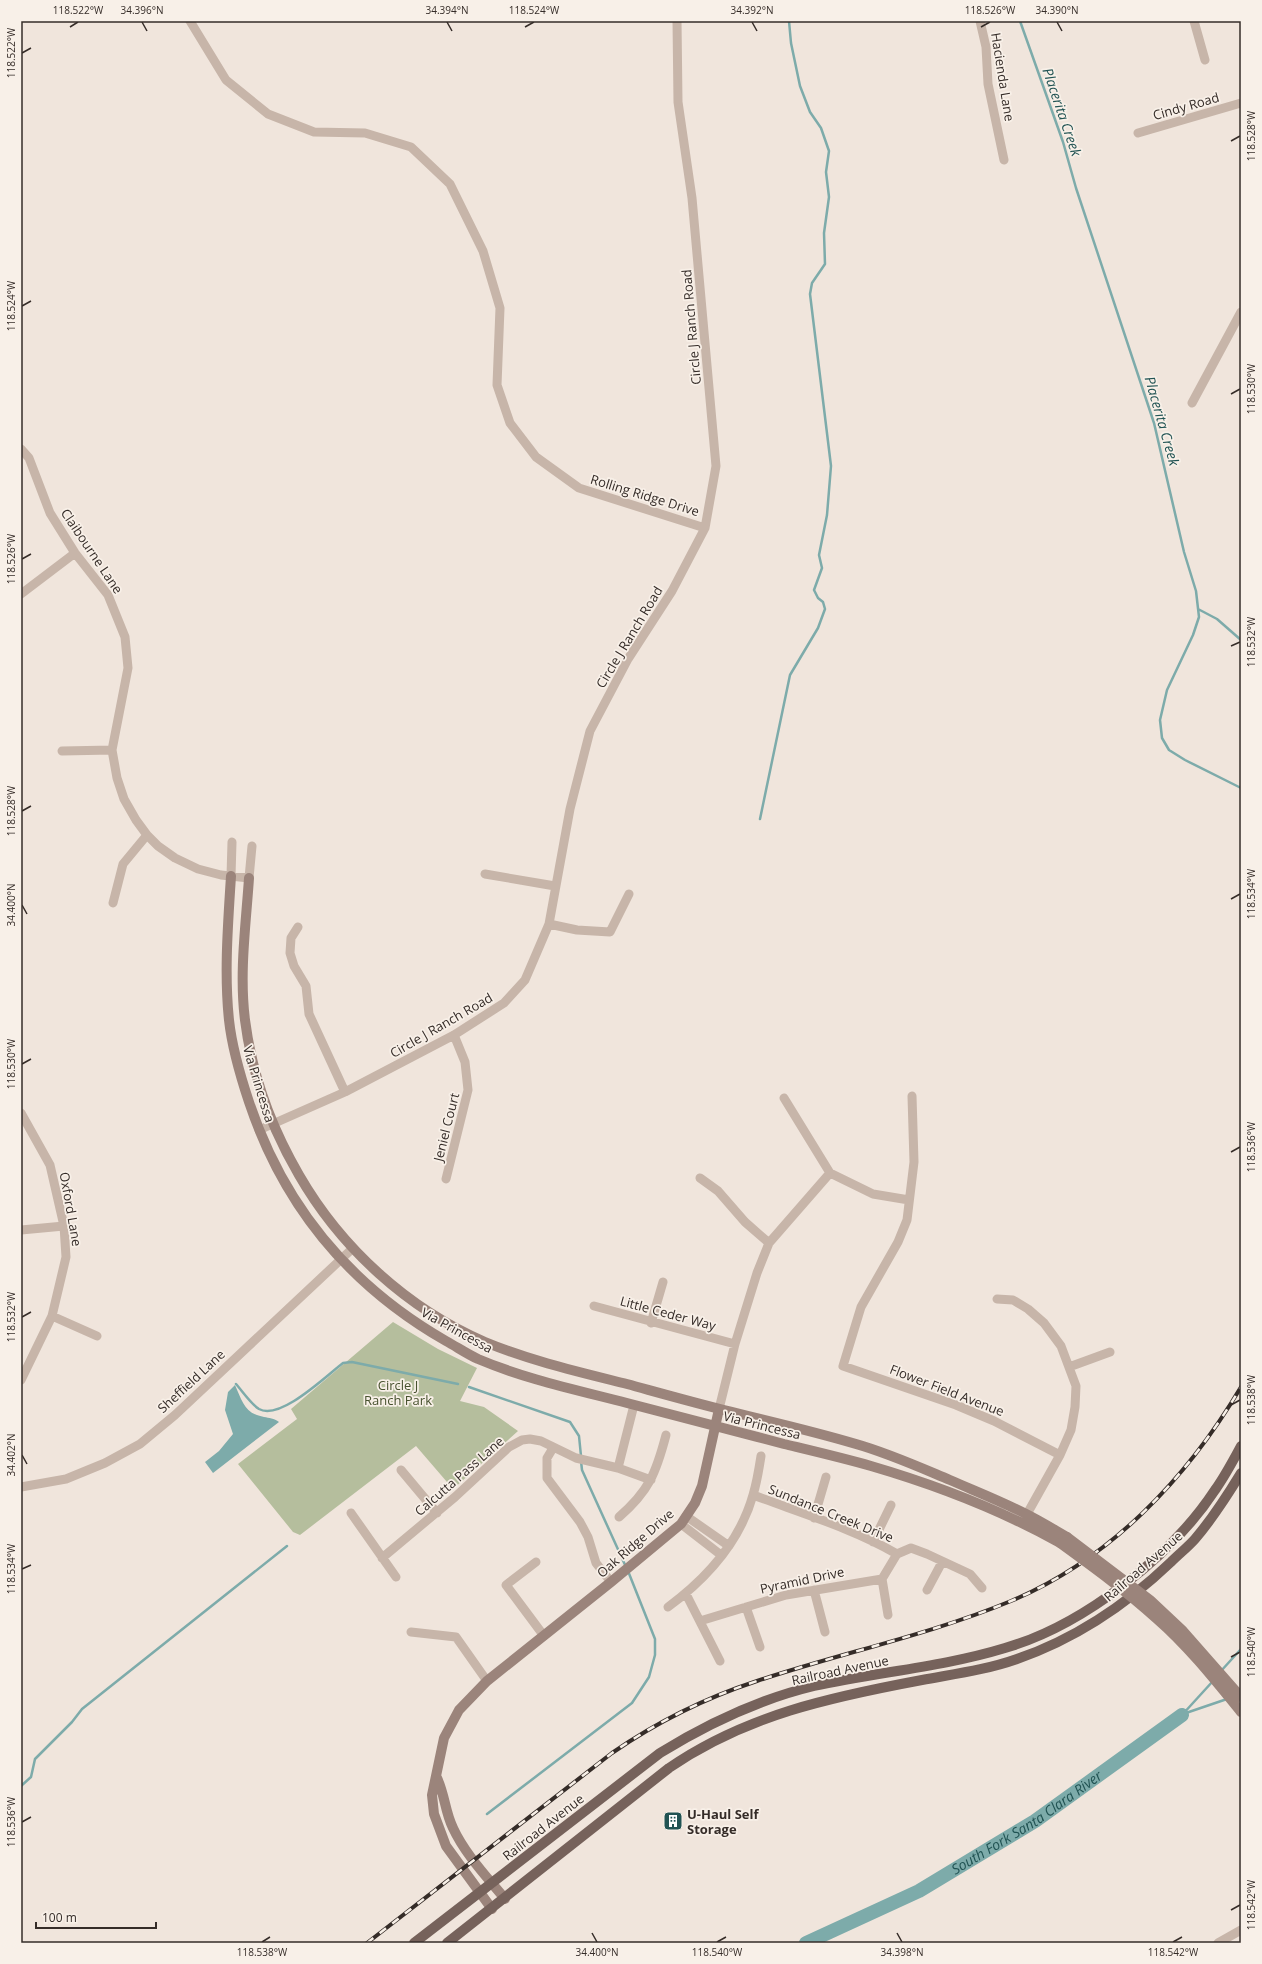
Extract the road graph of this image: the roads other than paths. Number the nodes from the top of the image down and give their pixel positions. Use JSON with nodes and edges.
{"nodes":[{"id":1,"x":190,"y":21,"type":"edge"},
{"id":2,"x":677,"y":21,"type":"edge"},
{"id":3,"x":980,"y":21,"type":"edge"},
{"id":4,"x":1194,"y":21,"type":"edge"},
{"id":5,"x":1205,"y":60,"type":"dead end"},
{"id":6,"x":1241,"y":103,"type":"edge"},
{"id":7,"x":1138,"y":133,"type":"dead end"},
{"id":8,"x":1004,"y":160,"type":"dead end"},
{"id":9,"x":1241,"y":312,"type":"edge"},
{"id":10,"x":1192,"y":403,"type":"dead end"},
{"id":11,"x":21,"y":449,"type":"edge"},
{"id":12,"x":705,"y":528,"type":"junction"},
{"id":13,"x":75,"y":553,"type":"junction"},
{"id":14,"x":21,"y":594,"type":"edge"},
{"id":15,"x":112,"y":750,"type":"junction"},
{"id":16,"x":62,"y":751,"type":"dead end"},
{"id":17,"x":147,"y":835,"type":"junction"},
{"id":18,"x":232,"y":842,"type":"dead end"},
{"id":19,"x":252,"y":846,"type":"dead end"},
{"id":20,"x":486,"y":874,"type":"dead end"},
{"id":21,"x":231,"y":876,"type":"junction"},
{"id":22,"x":249,"y":878,"type":"junction"},
{"id":23,"x":555,"y":886,"type":"junction"},
{"id":24,"x":629,"y":894,"type":"dead end"},
{"id":25,"x":112,"y":903,"type":"dead end"},
{"id":26,"x":549,"y":924,"type":"junction"},
{"id":27,"x":298,"y":927,"type":"dead end"},
{"id":28,"x":454,"y":1035,"type":"junction"},
{"id":29,"x":345,"y":1092,"type":"junction"},
{"id":30,"x":912,"y":1096,"type":"dead end"},
{"id":31,"x":784,"y":1098,"type":"dead end"},
{"id":32,"x":21,"y":1113,"type":"edge"},
{"id":33,"x":273,"y":1124,"type":"junction"},
{"id":34,"x":259,"y":1130,"type":"junction"},
{"id":35,"x":830,"y":1173,"type":"junction"},
{"id":36,"x":700,"y":1178,"type":"dead end"},
{"id":37,"x":446,"y":1179,"type":"dead end"},
{"id":38,"x":909,"y":1200,"type":"junction"},
{"id":39,"x":64,"y":1226,"type":"junction"},
{"id":40,"x":21,"y":1230,"type":"edge"},
{"id":41,"x":769,"y":1243,"type":"junction"},
{"id":42,"x":353,"y":1248,"type":"junction"},
{"id":43,"x":341,"y":1260,"type":"junction"},
{"id":44,"x":663,"y":1282,"type":"dead end"},
{"id":45,"x":997,"y":1299,"type":"dead end"},
{"id":46,"x":594,"y":1306,"type":"dead end"},
{"id":47,"x":52,"y":1316,"type":"junction"},
{"id":48,"x":651,"y":1323,"type":"junction"},
{"id":49,"x":97,"y":1336,"type":"dead end"},
{"id":50,"x":735,"y":1344,"type":"junction"},
{"id":51,"x":1110,"y":1352,"type":"dead end"},
{"id":52,"x":1069,"y":1366,"type":"junction"},
{"id":53,"x":21,"y":1380,"type":"edge"},
{"id":54,"x":634,"y":1405,"type":"junction"},
{"id":55,"x":719,"y":1409,"type":"junction"},
{"id":56,"x":715,"y":1426,"type":"junction"},
{"id":57,"x":666,"y":1435,"type":"dead end"},
{"id":58,"x":1241,"y":1446,"type":"edge"},
{"id":59,"x":553,"y":1448,"type":"junction"},
{"id":60,"x":1060,"y":1455,"type":"junction"},
{"id":61,"x":761,"y":1456,"type":"dead end"},
{"id":62,"x":618,"y":1468,"type":"junction"},
{"id":63,"x":401,"y":1470,"type":"dead end"},
{"id":64,"x":1241,"y":1473,"type":"edge"},
{"id":65,"x":826,"y":1477,"type":"dead end"},
{"id":66,"x":651,"y":1480,"type":"junction"},
{"id":67,"x":21,"y":1487,"type":"edge"},
{"id":68,"x":753,"y":1495,"type":"junction"},
{"id":69,"x":891,"y":1505,"type":"dead end"},
{"id":70,"x":437,"y":1512,"type":"junction"},
{"id":71,"x":351,"y":1513,"type":"dead end"},
{"id":72,"x":1027,"y":1514,"type":"junction"},
{"id":73,"x":619,"y":1517,"type":"dead end"},
{"id":74,"x":814,"y":1518,"type":"junction"},
{"id":75,"x":684,"y":1520,"type":"junction"},
{"id":76,"x":1063,"y":1540,"type":"junction"},
{"id":77,"x":873,"y":1542,"type":"junction"},
{"id":78,"x":729,"y":1546,"type":"junction"},
{"id":79,"x":897,"y":1554,"type":"junction"},
{"id":80,"x":721,"y":1555,"type":"junction"},
{"id":81,"x":382,"y":1558,"type":"junction"},
{"id":82,"x":536,"y":1562,"type":"dead end"},
{"id":83,"x":942,"y":1562,"type":"junction"},
{"id":84,"x":396,"y":1577,"type":"dead end"},
{"id":85,"x":882,"y":1579,"type":"junction"},
{"id":86,"x":611,"y":1582,"type":"junction"},
{"id":87,"x":982,"y":1588,"type":"dead end"},
{"id":88,"x":814,"y":1590,"type":"junction"},
{"id":89,"x":927,"y":1590,"type":"dead end"},
{"id":90,"x":686,"y":1594,"type":"junction"},
{"id":91,"x":668,"y":1607,"type":"dead end"},
{"id":92,"x":746,"y":1607,"type":"junction"},
{"id":93,"x":888,"y":1615,"type":"dead end"},
{"id":94,"x":700,"y":1621,"type":"junction"},
{"id":95,"x":411,"y":1632,"type":"dead end"},
{"id":96,"x":825,"y":1632,"type":"dead end"},
{"id":97,"x":544,"y":1636,"type":"junction"},
{"id":98,"x":760,"y":1647,"type":"dead end"},
{"id":99,"x":720,"y":1661,"type":"dead end"},
{"id":100,"x":487,"y":1681,"type":"junction"},
{"id":101,"x":1241,"y":1697,"type":"edge"},
{"id":102,"x":1241,"y":1712,"type":"edge"},
{"id":103,"x":437,"y":1778,"type":"junction"},
{"id":104,"x":492,"y":1883,"type":"junction"},
{"id":105,"x":480,"y":1892,"type":"junction"},
{"id":106,"x":505,"y":1899,"type":"junction"},
{"id":107,"x":492,"y":1909,"type":"junction"},
{"id":108,"x":1241,"y":1930,"type":"edge"},
{"id":109,"x":414,"y":1943,"type":"edge"},
{"id":110,"x":447,"y":1943,"type":"edge"},
{"id":111,"x":1218,"y":1943,"type":"edge"}],
"edges":[{"from":1,"to":12,"type":"street","name":"Rolling Ridge Drive"},
{"from":2,"to":12,"type":"street","name":"Circle J Ranch Road"},
{"from":3,"to":8,"type":"street","name":"Hacienda Lane"},
{"from":4,"to":5,"type":"street"},
{"from":6,"to":7,"type":"street","name":"Cindy Road"},
{"from":9,"to":10,"type":"street"},
{"from":11,"to":13,"type":"street","name":"Claibourne Lane"},
{"from":12,"to":23,"type":"street","name":"Circle J Ranch Road"},
{"from":13,"to":14,"type":"street"},
{"from":13,"to":15,"type":"street","name":"Claibourne Lane"},
{"from":15,"to":16,"type":"street"},
{"from":15,"to":17,"type":"street","name":"Claibourne Lane"},
{"from":17,"to":21,"type":"street","name":"Claibourne Lane"},
{"from":17,"to":25,"type":"street"},
{"from":18,"to":21,"type":"street","name":"Via Princessa"},
{"from":19,"to":22,"type":"street","name":"Via Princessa"},
{"from":20,"to":23,"type":"street"},
{"from":21,"to":22,"type":"street","name":"Claibourne Lane"},
{"from":21,"to":34,"type":"main road","name":"Via Princessa"},
{"from":22,"to":33,"type":"main road","name":"Via Princessa"},
{"from":23,"to":26,"type":"street","name":"Circle J Ranch Road"},
{"from":24,"to":26,"type":"street"},
{"from":26,"to":28,"type":"street","name":"Circle J Ranch Road"},
{"from":27,"to":29,"type":"street"},
{"from":28,"to":29,"type":"street","name":"Circle J Ranch Road"},
{"from":28,"to":37,"type":"street","name":"Jeniel Court"},
{"from":29,"to":33,"type":"street","name":"Circle J Ranch Road"},
{"from":30,"to":38,"type":"street"},
{"from":31,"to":35,"type":"street"},
{"from":32,"to":39,"type":"street","name":"Oxford Lane"},
{"from":33,"to":34,"type":"street","name":"Circle J Ranch Road"},
{"from":33,"to":42,"type":"main road","name":"Via Princessa"},
{"from":34,"to":43,"type":"main road","name":"Via Princessa"},
{"from":35,"to":38,"type":"street"},
{"from":35,"to":41,"type":"street","name":"Oak Ridge Drive"},
{"from":36,"to":41,"type":"street"},
{"from":38,"to":60,"type":"street","name":"Flower Field Avenue"},
{"from":39,"to":40,"type":"street"},
{"from":39,"to":47,"type":"street","name":"Oxford Lane"},
{"from":41,"to":50,"type":"street","name":"Oak Ridge Drive"},
{"from":42,"to":43,"type":"street","name":"Sheffield Lane"},
{"from":42,"to":55,"type":"main road","name":"Via Princessa"},
{"from":43,"to":54,"type":"main road","name":"Via Princessa"},
{"from":43,"to":67,"type":"street","name":"Sheffield Lane"},
{"from":44,"to":48,"type":"street"},
{"from":45,"to":52,"type":"street"},
{"from":46,"to":48,"type":"street","name":"Little Ceder Way"},
{"from":47,"to":49,"type":"street"},
{"from":47,"to":53,"type":"street","name":"Oxford Lane"},
{"from":48,"to":50,"type":"street","name":"Little Ceder Way"},
{"from":50,"to":55,"type":"street","name":"Oak Ridge Drive"},
{"from":51,"to":52,"type":"street"},
{"from":52,"to":60,"type":"street"},
{"from":54,"to":56,"type":"main road","name":"Via Princessa"},
{"from":54,"to":62,"type":"street"},
{"from":55,"to":56,"type":"main road","name":"Oak Ridge Drive"},
{"from":55,"to":72,"type":"main road","name":"Via Princessa"},
{"from":56,"to":75,"type":"main road","name":"Oak Ridge Drive"},
{"from":56,"to":76,"type":"main road","name":"Via Princessa"},
{"from":57,"to":66,"type":"street"},
{"from":58,"to":104,"type":"main road","name":"Railroad Avenue"},
{"from":59,"to":62,"type":"street","name":"Calcutta Pass Lane"},
{"from":59,"to":70,"type":"street","name":"Calcutta Pass Lane"},
{"from":59,"to":86,"type":"street"},
{"from":60,"to":72,"type":"street"},
{"from":61,"to":68,"type":"street"},
{"from":62,"to":66,"type":"street","name":"Calcutta Pass Lane"},
{"from":63,"to":70,"type":"street"},
{"from":64,"to":106,"type":"main road","name":"Railroad Avenue"},
{"from":65,"to":74,"type":"street"},
{"from":66,"to":73,"type":"street"},
{"from":68,"to":74,"type":"street","name":"Sundance Creek Drive"},
{"from":68,"to":78,"type":"street"},
{"from":69,"to":77,"type":"street"},
{"from":70,"to":81,"type":"street","name":"Calcutta Pass Lane"},
{"from":71,"to":81,"type":"street"},
{"from":72,"to":76,"type":"main road","name":"Via Princessa"},
{"from":74,"to":77,"type":"street","name":"Sundance Creek Drive"},
{"from":75,"to":78,"type":"street"},
{"from":75,"to":80,"type":"street"},
{"from":75,"to":86,"type":"main road","name":"Oak Ridge Drive"},
{"from":76,"to":101,"type":"main road","bridge":true},
{"from":76,"to":102,"type":"main road","bridge":true},
{"from":77,"to":79,"type":"street","name":"Sundance Creek Drive"},
{"from":78,"to":80,"type":"street"},
{"from":79,"to":83,"type":"street","name":"Sundance Creek Drive"},
{"from":79,"to":85,"type":"street"},
{"from":80,"to":90,"type":"street"},
{"from":81,"to":84,"type":"street"},
{"from":82,"to":97,"type":"street"},
{"from":83,"to":87,"type":"street","name":"Sundance Creek Drive"},
{"from":83,"to":89,"type":"street"},
{"from":85,"to":88,"type":"street","name":"Pyramid Drive"},
{"from":85,"to":93,"type":"street"},
{"from":86,"to":97,"type":"main road","name":"Oak Ridge Drive"},
{"from":88,"to":92,"type":"street","name":"Pyramid Drive"},
{"from":88,"to":96,"type":"street"},
{"from":90,"to":91,"type":"street"},
{"from":90,"to":94,"type":"street"},
{"from":92,"to":94,"type":"street","name":"Pyramid Drive"},
{"from":92,"to":98,"type":"street"},
{"from":94,"to":99,"type":"street"},
{"from":95,"to":100,"type":"street"},
{"from":97,"to":100,"type":"main road","name":"Oak Ridge Drive"},
{"from":100,"to":103,"type":"main road","name":"Oak Ridge Drive"},
{"from":103,"to":104,"type":"main road","name":"Oak Ridge Drive"},
{"from":103,"to":105,"type":"main road","name":"Oak Ridge Drive"},
{"from":104,"to":105,"type":"main road","name":"Railroad Avenue"},
{"from":104,"to":106,"type":"main road","name":"Oak Ridge Drive"},
{"from":105,"to":107,"type":"main road","name":"Oak Ridge Drive"},
{"from":105,"to":109,"type":"main road","name":"Railroad Avenue"},
{"from":106,"to":107,"type":"main road","name":"Railroad Avenue"},
{"from":107,"to":110,"type":"main road","name":"Railroad Avenue"},
{"from":108,"to":111,"type":"street"}]}
